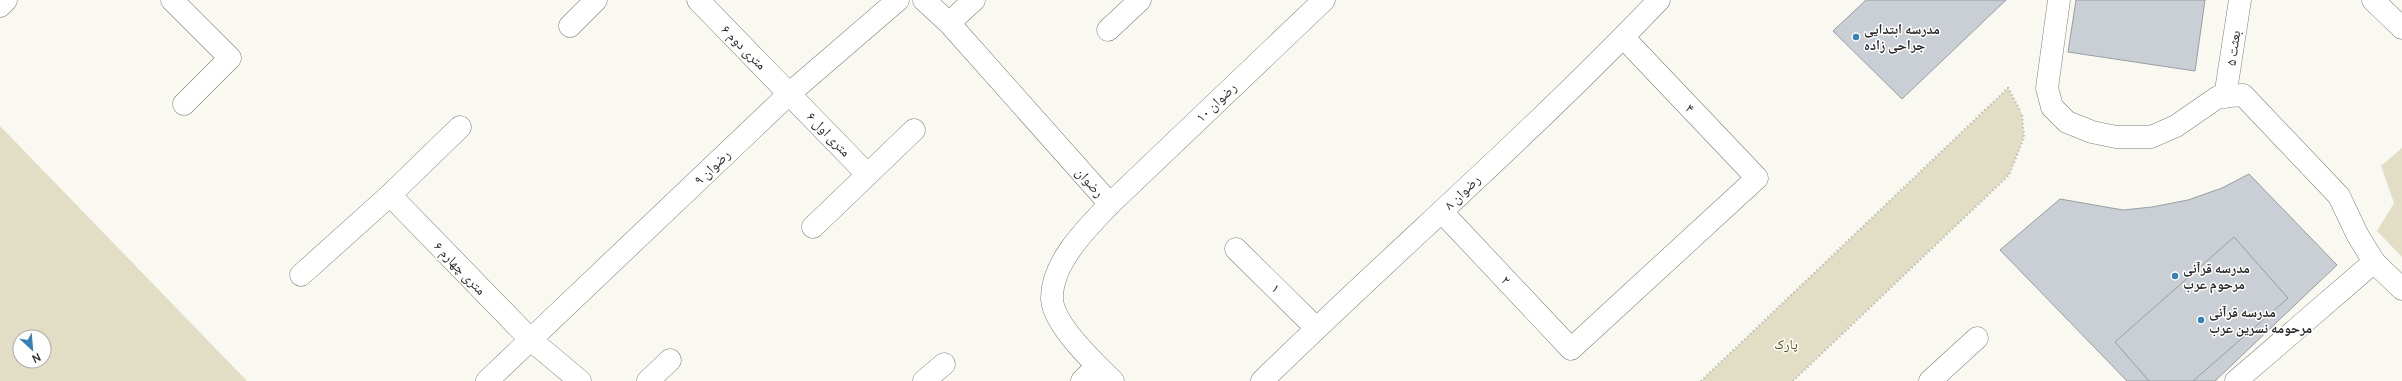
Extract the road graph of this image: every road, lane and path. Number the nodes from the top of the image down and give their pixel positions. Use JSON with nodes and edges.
{"nodes":[{"id":1,"x":6,"y":0,"type":"edge"},
{"id":2,"x":172,"y":0,"type":"edge"},
{"id":3,"x":596,"y":0,"type":"edge"},
{"id":4,"x":698,"y":0,"type":"edge"},
{"id":5,"x":898,"y":0,"type":"edge"},
{"id":6,"x":924,"y":0,"type":"edge"},
{"id":7,"x":974,"y":0,"type":"edge"},
{"id":8,"x":1138,"y":0,"type":"edge"},
{"id":9,"x":1324,"y":0,"type":"edge"},
{"id":10,"x":1659,"y":0,"type":"edge"},
{"id":11,"x":2059,"y":0,"type":"edge"},
{"id":12,"x":2240,"y":0,"type":"edge"},
{"id":13,"x":2373,"y":0,"type":"edge"},
{"id":14,"x":0,"y":6,"type":"edge"},
{"id":15,"x":949,"y":23,"type":"junction"},
{"id":16,"x":570,"y":26,"type":"dead end"},
{"id":17,"x":2402,"y":28,"type":"edge"},
{"id":18,"x":1108,"y":30,"type":"dead end"},
{"id":19,"x":1623,"y":38,"type":"junction"},
{"id":20,"x":2047,"y":88,"type":"junction"},
{"id":21,"x":790,"y":93,"type":"junction"},
{"id":22,"x":2226,"y":97,"type":"junction"},
{"id":23,"x":184,"y":104,"type":"dead end"},
{"id":24,"x":2022,"y":114,"type":"junction"},
{"id":25,"x":460,"y":127,"type":"dead end"},
{"id":26,"x":914,"y":130,"type":"dead end"},
{"id":27,"x":867,"y":174,"type":"junction"},
{"id":28,"x":390,"y":195,"type":"junction"},
{"id":29,"x":1110,"y":204,"type":"junction"},
{"id":30,"x":1442,"y":212,"type":"junction"},
{"id":31,"x":813,"y":227,"type":"dead end"},
{"id":32,"x":1236,"y":249,"type":"dead end"},
{"id":33,"x":2374,"y":262,"type":"junction"},
{"id":34,"x":302,"y":274,"type":"dead end"},
{"id":35,"x":2402,"y":289,"type":"edge"},
{"id":36,"x":1316,"y":328,"type":"junction"},
{"id":37,"x":1977,"y":338,"type":"dead end"},
{"id":38,"x":531,"y":340,"type":"junction"},
{"id":39,"x":1571,"y":349,"type":"joint"},
{"id":40,"x":670,"y":360,"type":"dead end"},
{"id":41,"x":944,"y":364,"type":"dead end"},
{"id":42,"x":1090,"y":374,"type":"edge"},
{"id":43,"x":1942,"y":377,"type":"edge"},
{"id":44,"x":487,"y":381,"type":"edge"},
{"id":45,"x":580,"y":381,"type":"edge"},
{"id":46,"x":648,"y":381,"type":"edge"},
{"id":47,"x":924,"y":381,"type":"edge"},
{"id":48,"x":1113,"y":381,"type":"edge"},
{"id":49,"x":1262,"y":381,"type":"edge"},
{"id":50,"x":1701,"y":381,"type":"edge"},
{"id":51,"x":1794,"y":381,"type":"edge"},
{"id":52,"x":2236,"y":381,"type":"edge"}],
"edges":[{"from":1,"to":14,"type":"street"},
{"from":2,"to":23,"type":"street"},
{"from":3,"to":16,"type":"street"},
{"from":4,"to":21,"type":"street","name":"۶ متری دوم"},
{"from":5,"to":21,"type":"street","name":"رضوان ۹"},
{"from":6,"to":15,"type":"street","name":"رضوان"},
{"from":7,"to":15,"type":"street"},
{"from":8,"to":18,"type":"street"},
{"from":9,"to":29,"type":"street","name":"رضوان ۱۰"},
{"from":10,"to":19,"type":"street","name":"رضوان ۸"},
{"from":11,"to":20,"type":"street"},
{"from":12,"to":22,"type":"street","name":"بعثت ۵"},
{"from":13,"to":17,"type":"street"},
{"from":15,"to":29,"type":"street","name":"رضوان"},
{"from":19,"to":30,"type":"street","name":"رضوان ۸"},
{"from":19,"to":39,"type":"street","name":"۴"},
{"from":20,"to":22,"type":"street"},
{"from":20,"to":24,"type":"path"},
{"from":21,"to":27,"type":"street","name":"۶ متری اول"},
{"from":21,"to":38,"type":"street","name":"رضوان ۹"},
{"from":22,"to":33,"type":"street"},
{"from":24,"to":50,"type":"path"},
{"from":24,"to":51,"type":"path"},
{"from":25,"to":28,"type":"street"},
{"from":26,"to":27,"type":"street"},
{"from":27,"to":31,"type":"street"},
{"from":28,"to":34,"type":"street"},
{"from":28,"to":38,"type":"street","name":"۶ متری چهارم"},
{"from":29,"to":42,"type":"street","name":"رضوان"},
{"from":30,"to":36,"type":"street","name":"رضوان ۸"},
{"from":30,"to":39,"type":"street","name":"۲"},
{"from":32,"to":36,"type":"street","name":"۱"},
{"from":33,"to":35,"type":"street"},
{"from":33,"to":52,"type":"street"},
{"from":36,"to":49,"type":"street","name":"رضوان ۸"},
{"from":37,"to":43,"type":"street"},
{"from":38,"to":44,"type":"street","name":"رضوان ۹"},
{"from":38,"to":45,"type":"street","name":"۶ متری چهارم"},
{"from":40,"to":46,"type":"street"},
{"from":41,"to":47,"type":"street"},
{"from":42,"to":48,"type":"street","name":"رضوان"}]}
